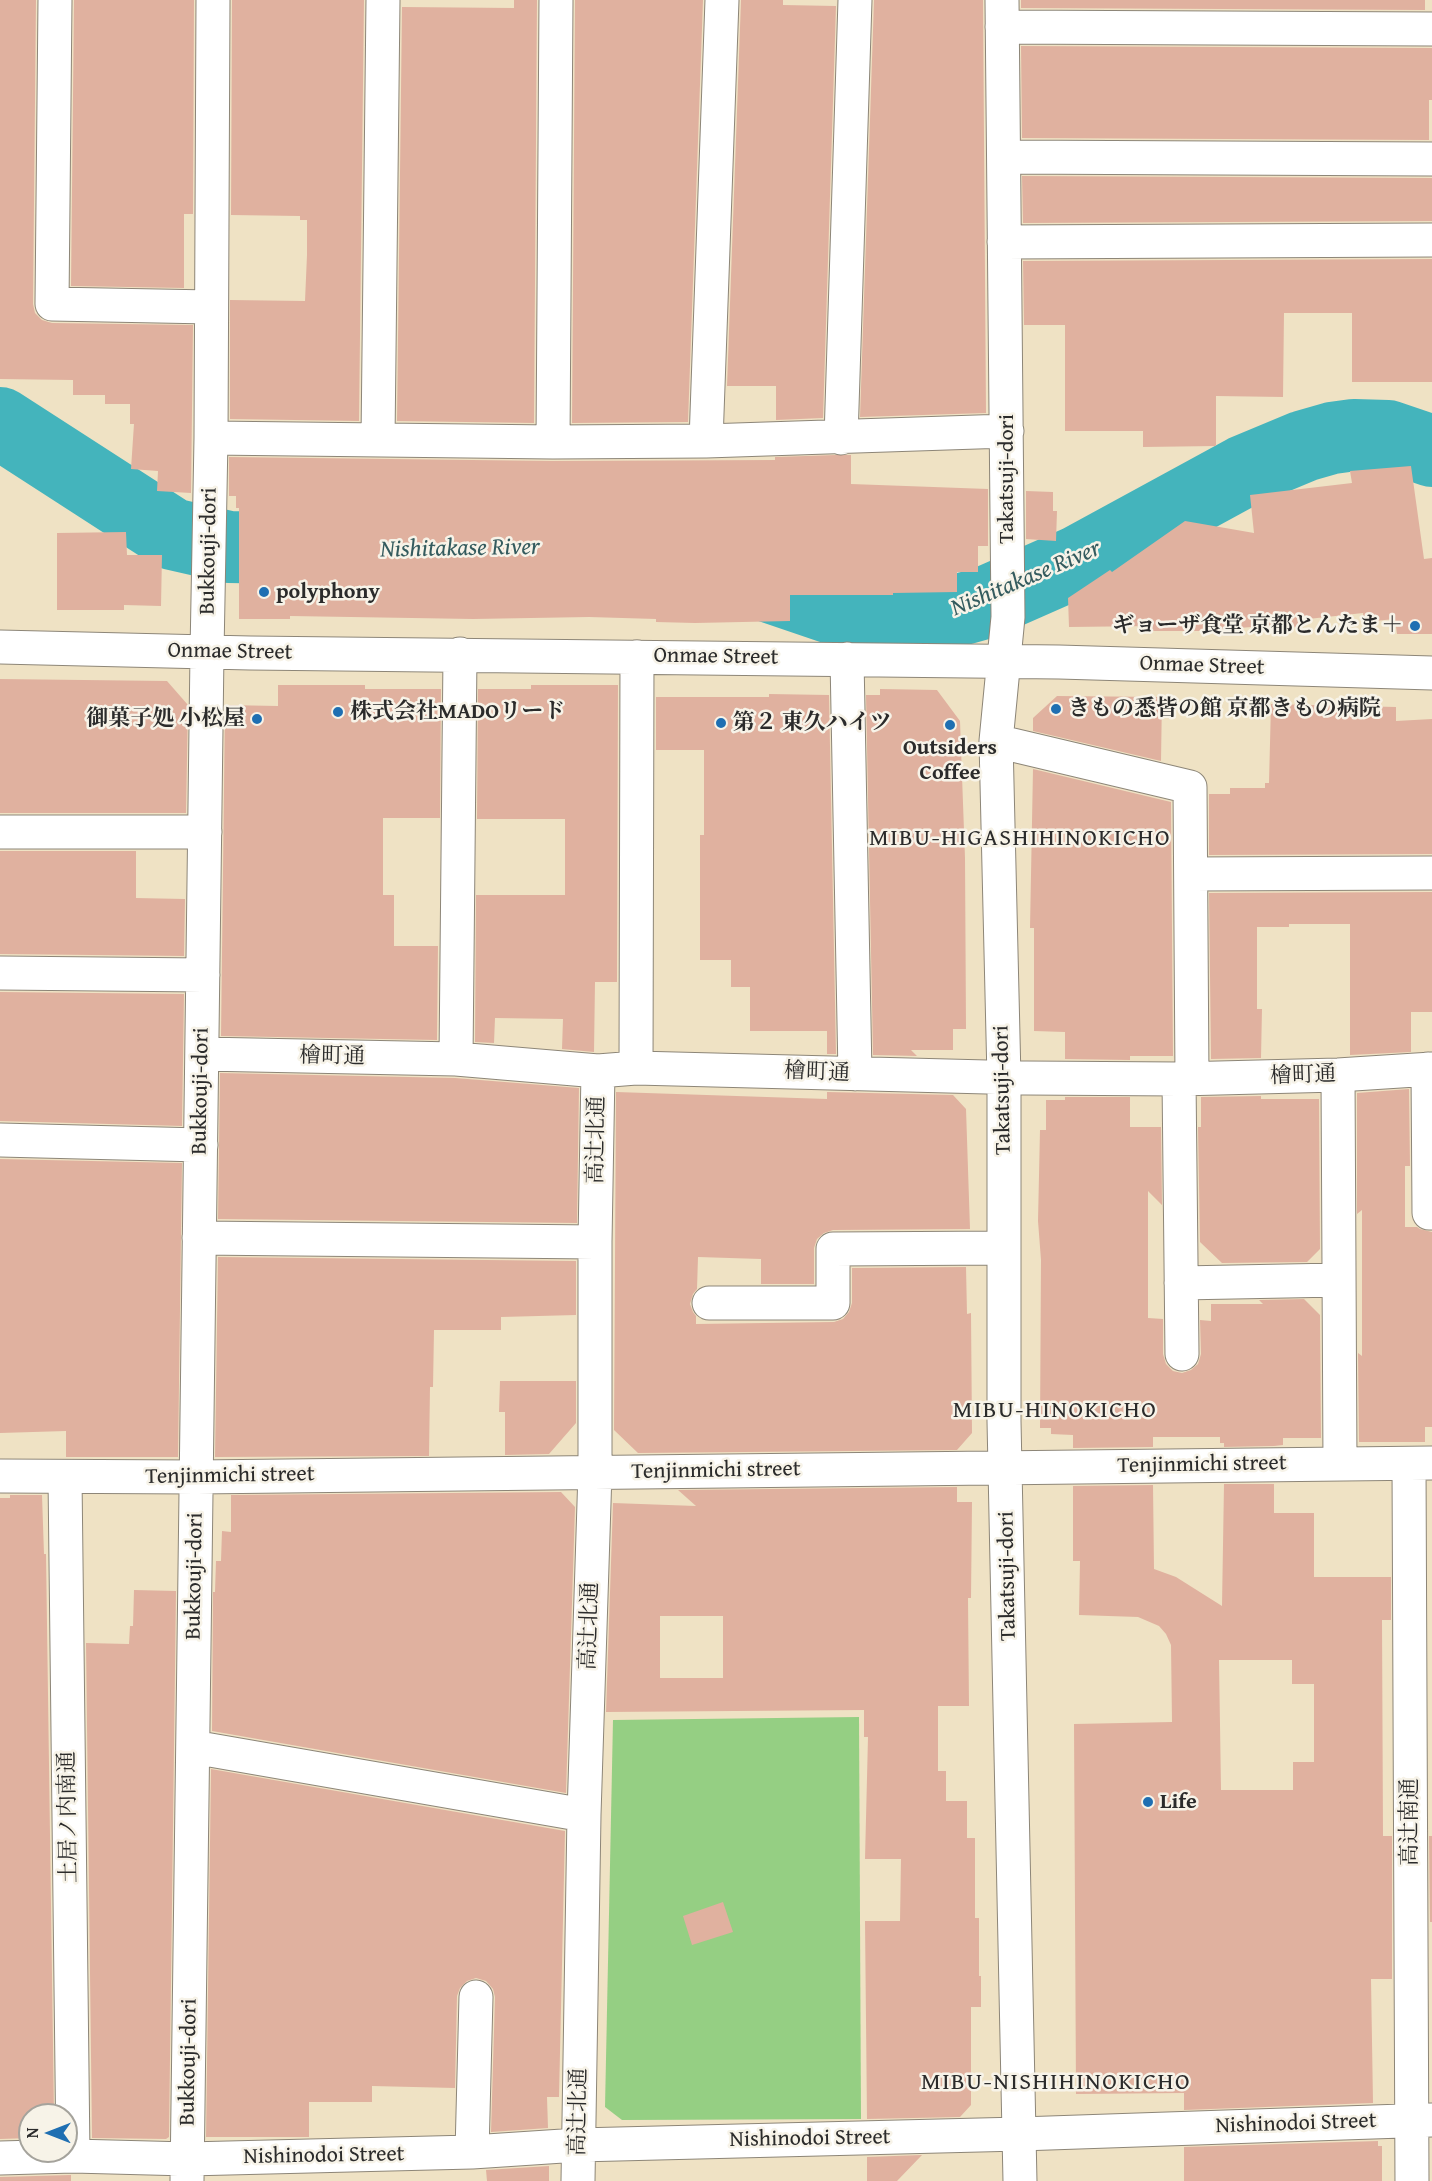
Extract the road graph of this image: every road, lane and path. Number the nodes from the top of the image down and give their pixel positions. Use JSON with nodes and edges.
{"nodes":[{"id":1,"x":55,"y":0,"type":"edge"},
{"id":2,"x":213,"y":0,"type":"edge"},
{"id":3,"x":383,"y":0,"type":"edge"},
{"id":4,"x":556,"y":0,"type":"edge"},
{"id":5,"x":722,"y":0,"type":"edge"},
{"id":6,"x":855,"y":0,"type":"edge"},
{"id":7,"x":1002,"y":13,"type":"edge"},
{"id":8,"x":1432,"y":30,"type":"edge"},
{"id":9,"x":1004,"y":157,"type":"junction"},
{"id":10,"x":1432,"y":159,"type":"edge"},
{"id":11,"x":1432,"y":240,"type":"edge"},
{"id":12,"x":1004,"y":242,"type":"junction"},
{"id":13,"x":212,"y":307,"type":"junction"},
{"id":14,"x":1007,"y":431,"type":"junction"},
{"id":15,"x":212,"y":438,"type":"junction"},
{"id":16,"x":841,"y":438,"type":"junction"},
{"id":17,"x":378,"y":440,"type":"junction"},
{"id":18,"x":706,"y":441,"type":"junction"},
{"id":19,"x":553,"y":442,"type":"junction"},
{"id":20,"x":0,"y":647,"type":"edge"},
{"id":21,"x":207,"y":652,"type":"junction"},
{"id":22,"x":460,"y":654,"type":"junction"},
{"id":23,"x":637,"y":657,"type":"junction"},
{"id":24,"x":847,"y":659,"type":"junction"},
{"id":25,"x":1004,"y":662,"type":"junction"},
{"id":26,"x":1432,"y":673,"type":"edge"},
{"id":27,"x":996,"y":741,"type":"junction"},
{"id":28,"x":0,"y":832,"type":"edge"},
{"id":29,"x":205,"y":832,"type":"junction"},
{"id":30,"x":1432,"y":873,"type":"edge"},
{"id":31,"x":1191,"y":874,"type":"junction"},
{"id":32,"x":0,"y":973,"type":"edge"},
{"id":33,"x":203,"y":975,"type":"junction"},
{"id":34,"x":202,"y":1054,"type":"junction"},
{"id":35,"x":456,"y":1059,"type":"junction"},
{"id":36,"x":636,"y":1068,"type":"junction"},
{"id":37,"x":1430,"y":1069,"type":"edge"},
{"id":38,"x":598,"y":1071,"type":"junction"},
{"id":39,"x":855,"y":1074,"type":"junction"},
{"id":40,"x":1338,"y":1075,"type":"junction"},
{"id":41,"x":1004,"y":1078,"type":"junction"},
{"id":42,"x":1185,"y":1079,"type":"junction"},
{"id":43,"x":0,"y":1140,"type":"edge"},
{"id":44,"x":201,"y":1145,"type":"junction"},
{"id":45,"x":1432,"y":1213,"type":"edge"},
{"id":46,"x":199,"y":1238,"type":"junction"},
{"id":47,"x":595,"y":1242,"type":"junction"},
{"id":48,"x":1004,"y":1248,"type":"junction"},
{"id":49,"x":1339,"y":1280,"type":"junction"},
{"id":50,"x":1181,"y":1283,"type":"junction"},
{"id":51,"x":709,"y":1303,"type":"dead end"},
{"id":52,"x":1182,"y":1354,"type":"dead end"},
{"id":53,"x":1420,"y":1463,"type":"edge"},
{"id":54,"x":1340,"y":1464,"type":"junction"},
{"id":55,"x":1006,"y":1468,"type":"junction"},
{"id":56,"x":595,"y":1472,"type":"junction"},
{"id":57,"x":0,"y":1476,"type":"edge"},
{"id":58,"x":65,"y":1477,"type":"junction"},
{"id":59,"x":197,"y":1477,"type":"junction"},
{"id":60,"x":193,"y":1747,"type":"junction"},
{"id":61,"x":1421,"y":1805,"type":"edge"},
{"id":62,"x":584,"y":1815,"type":"junction"},
{"id":63,"x":476,"y":1997,"type":"dead end"},
{"id":64,"x":72,"y":2103,"type":"edge"},
{"id":65,"x":1422,"y":2120,"type":"edge"},
{"id":66,"x":1020,"y":2134,"type":"junction"},
{"id":67,"x":578,"y":2145,"type":"junction"},
{"id":68,"x":472,"y":2152,"type":"junction"},
{"id":69,"x":78,"y":2157,"type":"edge"},
{"id":70,"x":0,"y":2158,"type":"edge"},
{"id":71,"x":18,"y":2158,"type":"edge"},
{"id":72,"x":188,"y":2170,"type":"edge"},
{"id":73,"x":578,"y":2181,"type":"edge"},
{"id":74,"x":1020,"y":2181,"type":"edge"},
{"id":75,"x":1412,"y":2181,"type":"edge"}],
"edges":[{"from":1,"to":13,"type":"street"},
{"from":2,"to":13,"type":"street","name":"Bukkouji-dori"},
{"from":3,"to":17,"type":"street"},
{"from":4,"to":19,"type":"street"},
{"from":5,"to":18,"type":"street"},
{"from":6,"to":16,"type":"street"},
{"from":7,"to":8,"type":"street"},
{"from":7,"to":9,"type":"street","name":"Takatsuji-dori"},
{"from":9,"to":10,"type":"street"},
{"from":9,"to":12,"type":"street","name":"Takatsuji-dori"},
{"from":11,"to":12,"type":"street"},
{"from":12,"to":14,"type":"street","name":"Takatsuji-dori"},
{"from":13,"to":15,"type":"street","name":"Bukkouji-dori"},
{"from":14,"to":16,"type":"street"},
{"from":14,"to":25,"type":"street","name":"Takatsuji-dori"},
{"from":15,"to":17,"type":"street"},
{"from":15,"to":21,"type":"street","name":"Bukkouji-dori"},
{"from":16,"to":18,"type":"street"},
{"from":17,"to":19,"type":"street"},
{"from":18,"to":19,"type":"street"},
{"from":20,"to":21,"type":"street","name":"Onmae Street"},
{"from":21,"to":22,"type":"street","name":"Onmae Street"},
{"from":21,"to":29,"type":"street","name":"Bukkouji-dori"},
{"from":22,"to":23,"type":"street","name":"Onmae Street"},
{"from":22,"to":35,"type":"street"},
{"from":23,"to":24,"type":"street","name":"Onmae Street"},
{"from":23,"to":36,"type":"street"},
{"from":24,"to":25,"type":"street","name":"Onmae Street"},
{"from":24,"to":39,"type":"street"},
{"from":25,"to":26,"type":"street","name":"Onmae Street"},
{"from":25,"to":27,"type":"street","name":"Takatsuji-dori"},
{"from":27,"to":31,"type":"street"},
{"from":27,"to":41,"type":"street","name":"Takatsuji-dori"},
{"from":28,"to":29,"type":"street"},
{"from":29,"to":33,"type":"street","name":"Bukkouji-dori"},
{"from":30,"to":31,"type":"street"},
{"from":31,"to":42,"type":"street"},
{"from":32,"to":33,"type":"street"},
{"from":33,"to":34,"type":"street","name":"Bukkouji-dori"},
{"from":34,"to":35,"type":"street","name":"檜町通"},
{"from":34,"to":44,"type":"street","name":"Bukkouji-dori"},
{"from":35,"to":38,"type":"street","name":"檜町通"},
{"from":36,"to":38,"type":"street","name":"檜町通"},
{"from":36,"to":39,"type":"street","name":"檜町通"},
{"from":37,"to":40,"type":"street","name":"檜町通"},
{"from":37,"to":45,"type":"street"},
{"from":38,"to":47,"type":"street","name":"高辻北通"},
{"from":39,"to":41,"type":"street","name":"檜町通"},
{"from":40,"to":42,"type":"street","name":"檜町通"},
{"from":40,"to":49,"type":"street"},
{"from":41,"to":42,"type":"street","name":"檜町通"},
{"from":41,"to":48,"type":"street","name":"Takatsuji-dori"},
{"from":42,"to":50,"type":"street"},
{"from":43,"to":44,"type":"street"},
{"from":44,"to":46,"type":"street","name":"Bukkouji-dori"},
{"from":46,"to":47,"type":"street"},
{"from":46,"to":59,"type":"street","name":"Bukkouji-dori"},
{"from":47,"to":56,"type":"street","name":"高辻北通"},
{"from":48,"to":51,"type":"street"},
{"from":48,"to":55,"type":"street","name":"Takatsuji-dori"},
{"from":49,"to":50,"type":"street"},
{"from":49,"to":54,"type":"street"},
{"from":50,"to":52,"type":"street"},
{"from":53,"to":54,"type":"street","name":"Tenjinmichi street"},
{"from":53,"to":61,"type":"street","name":"高辻南通"},
{"from":54,"to":55,"type":"street","name":"Tenjinmichi street"},
{"from":55,"to":56,"type":"street","name":"Tenjinmichi street"},
{"from":55,"to":66,"type":"street","name":"Takatsuji-dori"},
{"from":56,"to":59,"type":"street","name":"Tenjinmichi street"},
{"from":56,"to":62,"type":"street","name":"高辻北通"},
{"from":57,"to":58,"type":"street","name":"Tenjinmichi street"},
{"from":58,"to":59,"type":"street","name":"Tenjinmichi street"},
{"from":58,"to":64,"type":"street","name":"土居ノ内南通"},
{"from":59,"to":60,"type":"street","name":"Bukkouji-dori"},
{"from":60,"to":62,"type":"street"},
{"from":60,"to":72,"type":"street","name":"Bukkouji-dori"},
{"from":61,"to":65,"type":"street","name":"高辻南通"},
{"from":62,"to":67,"type":"street","name":"高辻北通"},
{"from":63,"to":68,"type":"street"},
{"from":65,"to":66,"type":"street","name":"Nishinodoi Street"},
{"from":65,"to":75,"type":"street","name":"高辻南通"},
{"from":66,"to":67,"type":"street","name":"Nishinodoi Street"},
{"from":66,"to":74,"type":"street","name":"Takatsuji-dori"},
{"from":67,"to":68,"type":"street","name":"Nishinodoi Street"},
{"from":67,"to":73,"type":"street","name":"高辻北通"},
{"from":68,"to":72,"type":"street","name":"Nishinodoi Street"},
{"from":69,"to":72,"type":"street"},
{"from":70,"to":71,"type":"street"}]}
